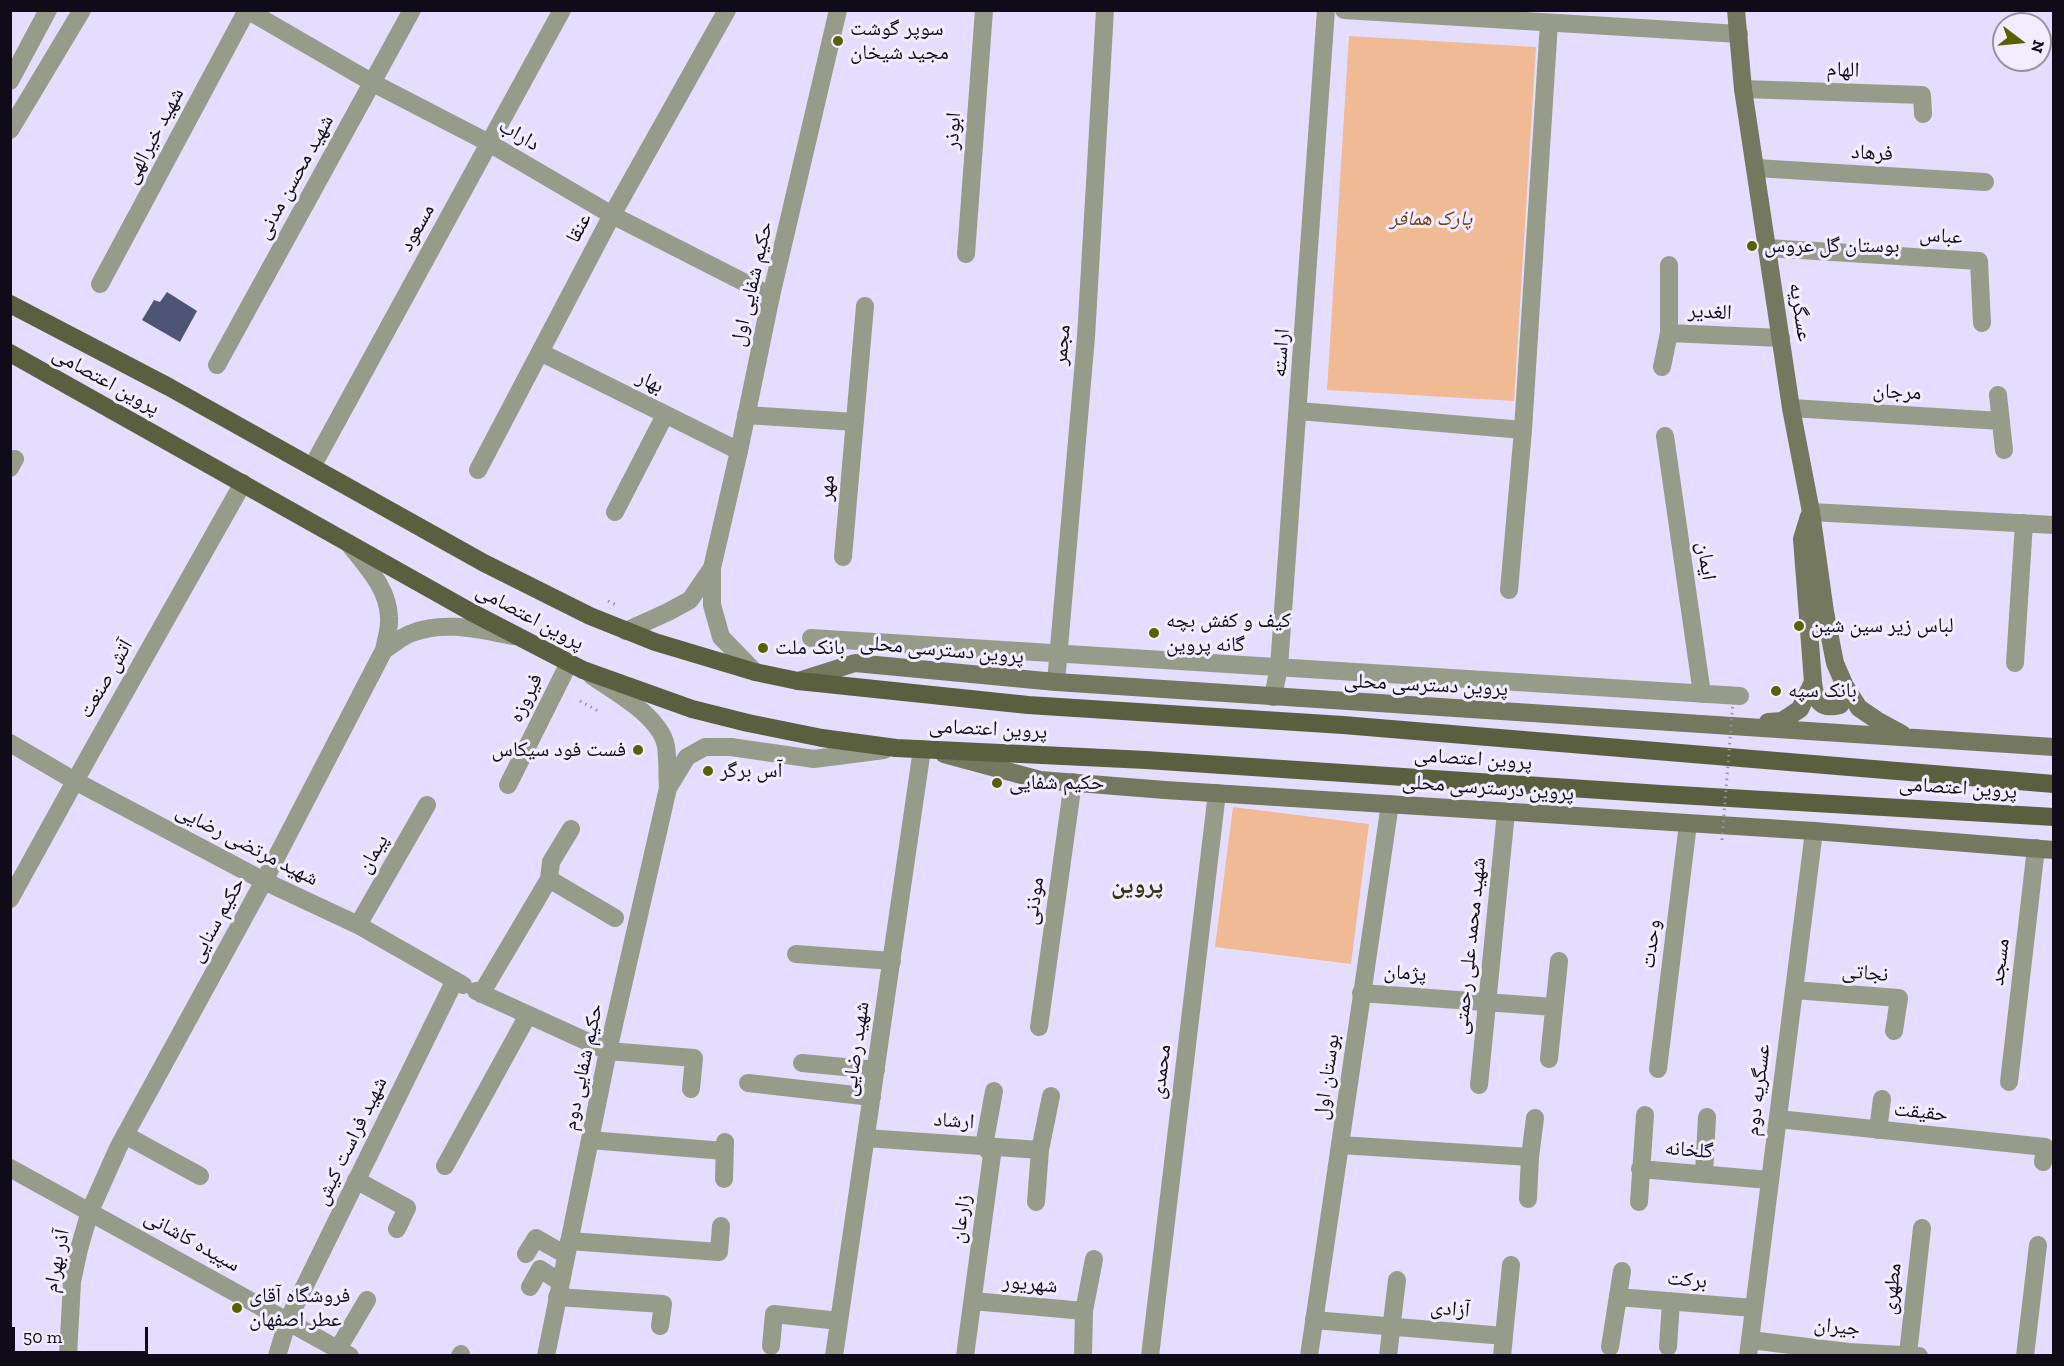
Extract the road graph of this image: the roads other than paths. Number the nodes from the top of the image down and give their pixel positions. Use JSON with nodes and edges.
{"nodes":[{"id":1,"x":48,"y":10,"type":"edge"},
{"id":2,"x":82,"y":10,"type":"edge"},
{"id":3,"x":412,"y":10,"type":"edge"},
{"id":4,"x":561,"y":10,"type":"edge"},
{"id":5,"x":727,"y":10,"type":"edge"},
{"id":6,"x":838,"y":10,"type":"edge"},
{"id":7,"x":984,"y":10,"type":"edge"},
{"id":8,"x":1105,"y":10,"type":"edge"},
{"id":9,"x":1326,"y":10,"type":"edge"},
{"id":10,"x":1736,"y":10,"type":"edge"},
{"id":11,"x":247,"y":11,"type":"edge"},
{"id":12,"x":1354,"y":11,"type":"edge"},
{"id":13,"x":1470,"y":14,"type":"edge"},
{"id":14,"x":1592,"y":17,"type":"edge"},
{"id":15,"x":1549,"y":23,"type":"junction"},
{"id":16,"x":1739,"y":34,"type":"junction"},
{"id":17,"x":10,"y":81,"type":"edge"},
{"id":18,"x":373,"y":83,"type":"junction"},
{"id":19,"x":1743,"y":89,"type":"junction"},
{"id":20,"x":1923,"y":114,"type":"dead end"},
{"id":21,"x":10,"y":129,"type":"edge"},
{"id":22,"x":489,"y":144,"type":"junction"},
{"id":23,"x":1756,"y":168,"type":"junction"},
{"id":24,"x":1985,"y":182,"type":"dead end"},
{"id":25,"x":612,"y":215,"type":"junction"},
{"id":26,"x":1767,"y":248,"type":"junction"},
{"id":27,"x":966,"y":254,"type":"dead end"},
{"id":28,"x":1669,"y":265,"type":"dead end"},
{"id":29,"x":100,"y":284,"type":"dead end"},
{"id":30,"x":771,"y":296,"type":"junction"},
{"id":31,"x":12,"y":303,"type":"edge"},
{"id":32,"x":865,"y":306,"type":"dead end"},
{"id":33,"x":1982,"y":323,"type":"dead end"},
{"id":34,"x":1669,"y":333,"type":"junction"},
{"id":35,"x":1781,"y":338,"type":"junction"},
{"id":36,"x":540,"y":352,"type":"junction"},
{"id":37,"x":10,"y":353,"type":"edge"},
{"id":38,"x":217,"y":365,"type":"dead end"},
{"id":39,"x":1662,"y":367,"type":"dead end"},
{"id":40,"x":1998,"y":395,"type":"dead end"},
{"id":41,"x":1791,"y":408,"type":"junction"},
{"id":42,"x":1299,"y":411,"type":"junction"},
{"id":43,"x":665,"y":415,"type":"junction"},
{"id":44,"x":746,"y":415,"type":"junction"},
{"id":45,"x":2001,"y":421,"type":"junction"},
{"id":46,"x":855,"y":422,"type":"junction"},
{"id":47,"x":1523,"y":430,"type":"junction"},
{"id":48,"x":1665,"y":436,"type":"dead end"},
{"id":49,"x":2004,"y":450,"type":"dead end"},
{"id":50,"x":740,"y":451,"type":"junction"},
{"id":51,"x":312,"y":467,"type":"junction"},
{"id":52,"x":478,"y":470,"type":"dead end"},
{"id":53,"x":243,"y":483,"type":"junction"},
{"id":54,"x":615,"y":512,"type":"dead end"},
{"id":55,"x":1811,"y":512,"type":"junction"},
{"id":56,"x":2024,"y":523,"type":"junction"},
{"id":57,"x":2054,"y":525,"type":"edge"},
{"id":58,"x":348,"y":542,"type":"junction"},
{"id":59,"x":843,"y":557,"type":"dead end"},
{"id":60,"x":712,"y":568,"type":"junction"},
{"id":61,"x":1509,"y":590,"type":"dead end"},
{"id":62,"x":626,"y":631,"type":"junction"},
{"id":63,"x":520,"y":638,"type":"junction"},
{"id":64,"x":811,"y":638,"type":"dead end"},
{"id":65,"x":384,"y":650,"type":"junction"},
{"id":66,"x":1057,"y":653,"type":"junction"},
{"id":67,"x":2015,"y":663,"type":"dead end"},
{"id":68,"x":576,"y":667,"type":"junction"},
{"id":69,"x":1280,"y":668,"type":"junction"},
{"id":70,"x":756,"y":672,"type":"junction"},
{"id":71,"x":798,"y":681,"type":"junction"},
{"id":72,"x":1056,"y":682,"type":"junction"},
{"id":73,"x":1813,"y":682,"type":"junction"},
{"id":74,"x":1845,"y":686,"type":"junction"},
{"id":75,"x":1702,"y":693,"type":"junction"},
{"id":76,"x":1273,"y":697,"type":"junction"},
{"id":77,"x":1737,"y":699,"type":"road end"},
{"id":78,"x":1733,"y":726,"type":"junction"},
{"id":79,"x":1909,"y":737,"type":"junction"},
{"id":80,"x":10,"y":744,"type":"edge"},
{"id":81,"x":2054,"y":747,"type":"edge"},
{"id":82,"x":896,"y":748,"type":"junction"},
{"id":83,"x":922,"y":749,"type":"junction"},
{"id":84,"x":75,"y":781,"type":"junction"},
{"id":85,"x":1073,"y":782,"type":"junction"},
{"id":86,"x":2054,"y":784,"type":"edge"},
{"id":87,"x":508,"y":785,"type":"dead end"},
{"id":88,"x":668,"y":788,"type":"junction"},
{"id":89,"x":1217,"y":793,"type":"junction"},
{"id":90,"x":1390,"y":804,"type":"junction"},
{"id":91,"x":427,"y":805,"type":"dead end"},
{"id":92,"x":1506,"y":812,"type":"junction"},
{"id":93,"x":2054,"y":817,"type":"edge"},
{"id":94,"x":1688,"y":824,"type":"junction"},
{"id":95,"x":571,"y":830,"type":"dead end"},
{"id":96,"x":1814,"y":831,"type":"junction"},
{"id":97,"x":2045,"y":849,"type":"edge"},
{"id":98,"x":549,"y":879,"type":"junction"},
{"id":99,"x":264,"y":881,"type":"junction"},
{"id":100,"x":10,"y":899,"type":"edge"},
{"id":101,"x":615,"y":918,"type":"dead end"},
{"id":102,"x":358,"y":925,"type":"junction"},
{"id":103,"x":796,"y":954,"type":"dead end"},
{"id":104,"x":892,"y":961,"type":"junction"},
{"id":105,"x":1559,"y":962,"type":"dead end"},
{"id":106,"x":468,"y":988,"type":"junction"},
{"id":107,"x":1794,"y":990,"type":"junction"},
{"id":108,"x":1361,"y":993,"type":"junction"},
{"id":109,"x":1487,"y":1002,"type":"junction"},
{"id":110,"x":1554,"y":1006,"type":"junction"},
{"id":111,"x":528,"y":1015,"type":"junction"},
{"id":112,"x":1038,"y":1027,"type":"dead end"},
{"id":113,"x":1894,"y":1031,"type":"dead end"},
{"id":114,"x":608,"y":1051,"type":"junction"},
{"id":115,"x":1549,"y":1059,"type":"dead end"},
{"id":116,"x":802,"y":1063,"type":"dead end"},
{"id":117,"x":1658,"y":1069,"type":"dead end"},
{"id":118,"x":876,"y":1070,"type":"junction"},
{"id":119,"x":2009,"y":1082,"type":"dead end"},
{"id":120,"x":748,"y":1083,"type":"dead end"},
{"id":121,"x":1479,"y":1085,"type":"dead end"},
{"id":122,"x":691,"y":1089,"type":"dead end"},
{"id":123,"x":994,"y":1091,"type":"dead end"},
{"id":124,"x":1051,"y":1096,"type":"dead end"},
{"id":125,"x":872,"y":1097,"type":"junction"},
{"id":126,"x":1882,"y":1100,"type":"dead end"},
{"id":127,"x":1645,"y":1115,"type":"dead end"},
{"id":128,"x":1707,"y":1117,"type":"dead end"},
{"id":129,"x":1535,"y":1118,"type":"dead end"},
{"id":130,"x":1778,"y":1119,"type":"junction"},
{"id":131,"x":1878,"y":1130,"type":"junction"},
{"id":132,"x":125,"y":1135,"type":"junction"},
{"id":133,"x":866,"y":1138,"type":"junction"},
{"id":134,"x":590,"y":1140,"type":"junction"},
{"id":135,"x":1340,"y":1145,"type":"junction"},
{"id":136,"x":984,"y":1146,"type":"junction"},
{"id":137,"x":1040,"y":1150,"type":"junction"},
{"id":138,"x":1530,"y":1157,"type":"junction"},
{"id":139,"x":2043,"y":1162,"type":"dead end"},
{"id":140,"x":445,"y":1166,"type":"dead end"},
{"id":141,"x":10,"y":1168,"type":"edge"},
{"id":142,"x":1640,"y":1169,"type":"junction"},
{"id":143,"x":1704,"y":1173,"type":"junction"},
{"id":144,"x":200,"y":1176,"type":"dead end"},
{"id":145,"x":724,"y":1179,"type":"dead end"},
{"id":146,"x":356,"y":1180,"type":"junction"},
{"id":147,"x":1769,"y":1180,"type":"junction"},
{"id":148,"x":1528,"y":1199,"type":"dead end"},
{"id":149,"x":1036,"y":1202,"type":"dead end"},
{"id":150,"x":1639,"y":1202,"type":"dead end"},
{"id":151,"x":90,"y":1211,"type":"junction"},
{"id":152,"x":721,"y":1226,"type":"dead end"},
{"id":153,"x":1922,"y":1228,"type":"dead end"},
{"id":154,"x":397,"y":1229,"type":"dead end"},
{"id":155,"x":2038,"y":1245,"type":"dead end"},
{"id":156,"x":567,"y":1248,"type":"junction"},
{"id":157,"x":526,"y":1254,"type":"dead end"},
{"id":158,"x":1094,"y":1259,"type":"dead end"},
{"id":159,"x":1511,"y":1265,"type":"dead end"},
{"id":160,"x":1622,"y":1271,"type":"dead end"},
{"id":161,"x":1397,"y":1280,"type":"dead end"},
{"id":162,"x":531,"y":1287,"type":"dead end"},
{"id":163,"x":559,"y":1289,"type":"junction"},
{"id":164,"x":1618,"y":1297,"type":"junction"},
{"id":165,"x":367,"y":1300,"type":"dead end"},
{"id":166,"x":973,"y":1301,"type":"junction"},
{"id":167,"x":1671,"y":1301,"type":"junction"},
{"id":168,"x":1753,"y":1308,"type":"junction"},
{"id":169,"x":1084,"y":1311,"type":"junction"},
{"id":170,"x":288,"y":1320,"type":"junction"},
{"id":171,"x":1314,"y":1320,"type":"junction"},
{"id":172,"x":839,"y":1321,"type":"junction"},
{"id":173,"x":660,"y":1326,"type":"dead end"},
{"id":174,"x":1391,"y":1326,"type":"junction"},
{"id":175,"x":1504,"y":1336,"type":"junction"},
{"id":176,"x":771,"y":1346,"type":"dead end"},
{"id":177,"x":1610,"y":1347,"type":"dead end"},
{"id":178,"x":1668,"y":1347,"type":"dead end"},
{"id":179,"x":1749,"y":1348,"type":"edge"},
{"id":180,"x":344,"y":1352,"type":"edge"},
{"id":181,"x":1848,"y":1354,"type":"edge"},
{"id":182,"x":1913,"y":1355,"type":"edge"},
{"id":183,"x":68,"y":1356,"type":"edge"},
{"id":184,"x":277,"y":1356,"type":"edge"},
{"id":185,"x":546,"y":1356,"type":"edge"},
{"id":186,"x":834,"y":1356,"type":"edge"},
{"id":187,"x":965,"y":1356,"type":"edge"},
{"id":188,"x":1083,"y":1356,"type":"edge"},
{"id":189,"x":1150,"y":1356,"type":"edge"},
{"id":190,"x":1309,"y":1356,"type":"edge"},
{"id":191,"x":1388,"y":1356,"type":"edge"},
{"id":192,"x":1502,"y":1356,"type":"edge"},
{"id":193,"x":2025,"y":1356,"type":"edge"}],
"edges":[{"from":1,"to":17,"type":"street"},
{"from":2,"to":21,"type":"street"},
{"from":3,"to":18,"type":"street","name":"شهید محسن مدنی"},
{"from":4,"to":22,"type":"street","name":"مسعود"},
{"from":5,"to":25,"type":"street","name":"عنقا"},
{"from":6,"to":30,"type":"street","name":"حکیم شفایی اول"},
{"from":7,"to":27,"type":"street","name":"ابوذر"},
{"from":8,"to":66,"type":"street","name":"مجمر"},
{"from":9,"to":42,"type":"street","name":"اراسته"},
{"from":10,"to":16,"type":"main road","name":"عسگریه"},
{"from":11,"to":18,"type":"street","name":"داراب"},
{"from":11,"to":29,"type":"street","name":"شهید خیرالهی"},
{"from":12,"to":13,"type":"street"},
{"from":13,"to":15,"type":"street"},
{"from":14,"to":15,"type":"street"},
{"from":14,"to":16,"type":"street"},
{"from":15,"to":47,"type":"street"},
{"from":16,"to":19,"type":"main road","name":"عسگریه"},
{"from":18,"to":22,"type":"street","name":"داراب"},
{"from":18,"to":38,"type":"street","name":"شهید محسن مدنی"},
{"from":19,"to":20,"type":"street","name":"الهام"},
{"from":19,"to":23,"type":"main road","name":"عسگریه"},
{"from":22,"to":25,"type":"street","name":"داراب"},
{"from":22,"to":51,"type":"street","name":"مسعود"},
{"from":23,"to":24,"type":"street","name":"فرهاد"},
{"from":23,"to":26,"type":"main road","name":"عسگریه"},
{"from":25,"to":30,"type":"street","name":"داراب"},
{"from":25,"to":36,"type":"street","name":"عنقا"},
{"from":26,"to":33,"type":"street","name":"عباس"},
{"from":26,"to":35,"type":"main road","name":"عسگریه"},
{"from":28,"to":34,"type":"street","name":"الغدیر"},
{"from":30,"to":44,"type":"street","name":"حکیم شفایی اول"},
{"from":31,"to":51,"type":"main road","name":"پروین اعتصامی"},
{"from":32,"to":46,"type":"street","name":"مهر"},
{"from":34,"to":35,"type":"street","name":"الغدیر"},
{"from":34,"to":39,"type":"street"},
{"from":35,"to":41,"type":"main road","name":"عسگریه"},
{"from":36,"to":43,"type":"street","name":"بهار"},
{"from":36,"to":52,"type":"street","name":"عنقا"},
{"from":37,"to":53,"type":"main road","name":"پروین اعتصامی"},
{"from":40,"to":45,"type":"street"},
{"from":41,"to":45,"type":"street","name":"مرجان"},
{"from":41,"to":55,"type":"main road","name":"عسگریه"},
{"from":42,"to":47,"type":"street"},
{"from":42,"to":69,"type":"street","name":"اراسته"},
{"from":43,"to":50,"type":"street","name":"بهار"},
{"from":43,"to":54,"type":"street"},
{"from":44,"to":46,"type":"street"},
{"from":44,"to":50,"type":"street","name":"حکیم شفایی اول"},
{"from":45,"to":49,"type":"street"},
{"from":46,"to":59,"type":"street","name":"مهر"},
{"from":47,"to":61,"type":"street"},
{"from":48,"to":75,"type":"street","name":"ایمان"},
{"from":50,"to":60,"type":"street","name":"حکیم شفایی اول"},
{"from":51,"to":62,"type":"main road","name":"پروین اعتصامی"},
{"from":53,"to":58,"type":"main road","name":"پروین اعتصامی"},
{"from":53,"to":84,"type":"street","name":"آتش صنعت"},
{"from":55,"to":56,"type":"street"},
{"from":55,"to":73,"type":"main road","name":"عسگریه"},
{"from":55,"to":74,"type":"main road","name":"عسگریه"},
{"from":56,"to":57,"type":"street"},
{"from":56,"to":67,"type":"street"},
{"from":58,"to":63,"type":"main road","name":"پروین اعتصامی"},
{"from":58,"to":65,"type":"street"},
{"from":60,"to":62,"type":"street"},
{"from":60,"to":70,"type":"street"},
{"from":62,"to":70,"type":"main road","name":"پروین اعتصامی"},
{"from":63,"to":65,"type":"street"},
{"from":63,"to":68,"type":"main road","name":"پروین اعتصامی"},
{"from":64,"to":66,"type":"street"},
{"from":65,"to":99,"type":"street","name":"حکیم سنایی"},
{"from":66,"to":69,"type":"street"},
{"from":66,"to":72,"type":"street","name":"مجمر"},
{"from":68,"to":82,"type":"main road","name":"پروین اعتصامی"},
{"from":68,"to":87,"type":"street","name":"فیروزه"},
{"from":68,"to":88,"type":"street"},
{"from":69,"to":75,"type":"street"},
{"from":69,"to":76,"type":"street","name":"اراسته"},
{"from":70,"to":71,"type":"main road","name":"پروین اعتصامی"},
{"from":71,"to":72,"type":"main road","name":"پروین دسترسی محلی"},
{"from":71,"to":86,"type":"main road","name":"پروین اعتصامی"},
{"from":72,"to":76,"type":"main road","name":"پروین دسترسی محلی"},
{"from":73,"to":74,"type":"main road"},
{"from":73,"to":78,"type":"main road"},
{"from":74,"to":79,"type":"main road","name":"عسگریه"},
{"from":75,"to":77,"type":"street"},
{"from":76,"to":78,"type":"main road","name":"پروین دسترسی محلی"},
{"from":78,"to":79,"type":"main road","name":"پروین دسترسی محلی"},
{"from":79,"to":81,"type":"main road","name":"پروین دسترسی محلی"},
{"from":80,"to":84,"type":"street","name":"شهید مرتضی رضایی"},
{"from":82,"to":83,"type":"main road","name":"پروین اعتصامی"},
{"from":82,"to":88,"type":"street"},
{"from":83,"to":85,"type":"main road","name":"پروین درسترسی محلی"},
{"from":83,"to":93,"type":"main road","name":"پروین اعتصامی"},
{"from":83,"to":104,"type":"street","name":"شهید رضایی"},
{"from":84,"to":99,"type":"street","name":"شهید مرتضی رضایی"},
{"from":84,"to":100,"type":"street","name":"آتش صنعت"},
{"from":85,"to":89,"type":"main road","name":"پروین درسترسی محلی"},
{"from":85,"to":112,"type":"street","name":"موذنی"},
{"from":88,"to":114,"type":"street","name":"حکیم شفایی دوم"},
{"from":89,"to":90,"type":"main road","name":"پروین درسترسی محلی"},
{"from":89,"to":189,"type":"street","name":"محمدی"},
{"from":90,"to":92,"type":"main road","name":"پروین درسترسی محلی"},
{"from":90,"to":108,"type":"street","name":"بوستان اول"},
{"from":91,"to":102,"type":"street","name":"پیمان"},
{"from":92,"to":94,"type":"main road","name":"پروین درسترسی محلی"},
{"from":92,"to":109,"type":"street","name":"شهید محمد علی رحمتی"},
{"from":94,"to":96,"type":"main road","name":"پروین درسترسی محلی"},
{"from":94,"to":117,"type":"street","name":"وحدت"},
{"from":95,"to":98,"type":"street","name":"شهید فراست کیش"},
{"from":96,"to":97,"type":"main road","name":"پروین درسترسی محلی"},
{"from":96,"to":107,"type":"street","name":"عسگریه دوم"},
{"from":97,"to":119,"type":"street","name":"مسجد"},
{"from":98,"to":101,"type":"street"},
{"from":98,"to":106,"type":"street","name":"شهید فراست کیش"},
{"from":99,"to":102,"type":"street","name":"شهید مرتضی رضایی"},
{"from":99,"to":132,"type":"street","name":"حکیم سنایی"},
{"from":102,"to":106,"type":"street","name":"شهید مرتضی رضایی"},
{"from":103,"to":104,"type":"street"},
{"from":104,"to":118,"type":"street","name":"شهید رضایی"},
{"from":105,"to":110,"type":"street"},
{"from":106,"to":111,"type":"street","name":"شهید مرتضی رضایی"},
{"from":106,"to":146,"type":"street","name":"شهید فراست کیش"},
{"from":107,"to":113,"type":"street","name":"نجاتی"},
{"from":107,"to":130,"type":"street","name":"عسگریه دوم"},
{"from":108,"to":109,"type":"street","name":"پژمان"},
{"from":108,"to":135,"type":"street","name":"بوستان اول"},
{"from":109,"to":110,"type":"street","name":"پژمان"},
{"from":109,"to":121,"type":"street","name":"شهید محمد علی رحمتی"},
{"from":110,"to":115,"type":"street"},
{"from":111,"to":114,"type":"street","name":"شهید مرتضی رضایی"},
{"from":111,"to":140,"type":"street"},
{"from":114,"to":122,"type":"street","name":"شهید مرتضی رضایی"},
{"from":114,"to":134,"type":"street","name":"حکیم شفایی دوم"},
{"from":116,"to":118,"type":"street"},
{"from":118,"to":125,"type":"street","name":"شهید رضایی"},
{"from":120,"to":125,"type":"street"},
{"from":123,"to":136,"type":"street","name":"زارعان"},
{"from":124,"to":137,"type":"street"},
{"from":125,"to":133,"type":"street","name":"شهید رضایی"},
{"from":126,"to":131,"type":"street"},
{"from":127,"to":142,"type":"street"},
{"from":128,"to":143,"type":"street"},
{"from":129,"to":138,"type":"street"},
{"from":130,"to":131,"type":"street","name":"حقیقت"},
{"from":130,"to":147,"type":"street","name":"عسگریه دوم"},
{"from":131,"to":139,"type":"street","name":"حقیقت"},
{"from":132,"to":144,"type":"street"},
{"from":132,"to":151,"type":"street","name":"حکیم سنایی"},
{"from":133,"to":136,"type":"street","name":"ارشاد"},
{"from":133,"to":172,"type":"street","name":"شهید رضایی"},
{"from":134,"to":145,"type":"street"},
{"from":134,"to":156,"type":"street","name":"حکیم شفایی دوم"},
{"from":135,"to":138,"type":"street"},
{"from":135,"to":171,"type":"street","name":"بوستان اول"},
{"from":136,"to":137,"type":"street","name":"ارشاد"},
{"from":136,"to":166,"type":"street","name":"زارعان"},
{"from":137,"to":149,"type":"street"},
{"from":138,"to":148,"type":"street"},
{"from":141,"to":151,"type":"street","name":"سپیده کاشانی"},
{"from":142,"to":143,"type":"street","name":"گلخانه"},
{"from":142,"to":150,"type":"street"},
{"from":143,"to":147,"type":"street","name":"گلخانه"},
{"from":146,"to":154,"type":"street"},
{"from":146,"to":170,"type":"street","name":"شهید فراست کیش"},
{"from":147,"to":168,"type":"street","name":"عسگریه دوم"},
{"from":151,"to":170,"type":"street","name":"سپیده کاشانی"},
{"from":151,"to":183,"type":"street","name":"آذر بهرام"},
{"from":152,"to":156,"type":"street"},
{"from":153,"to":182,"type":"street","name":"مطهری"},
{"from":155,"to":193,"type":"street"},
{"from":156,"to":157,"type":"street"},
{"from":156,"to":163,"type":"street","name":"حکیم شفایی دوم"},
{"from":158,"to":169,"type":"street"},
{"from":159,"to":175,"type":"street"},
{"from":160,"to":164,"type":"street"},
{"from":161,"to":174,"type":"street"},
{"from":162,"to":163,"type":"street"},
{"from":163,"to":173,"type":"street"},
{"from":163,"to":185,"type":"street","name":"حکیم شفایی دوم"},
{"from":164,"to":167,"type":"street","name":"برکت"},
{"from":164,"to":177,"type":"street"},
{"from":165,"to":180,"type":"street"},
{"from":166,"to":169,"type":"street","name":"شهریور"},
{"from":166,"to":187,"type":"street","name":"زارعان"},
{"from":167,"to":168,"type":"street","name":"برکت"},
{"from":167,"to":178,"type":"street"},
{"from":168,"to":179,"type":"street","name":"عسگریه دوم"},
{"from":169,"to":188,"type":"street"},
{"from":170,"to":180,"type":"street","name":"سپیده کاشانی"},
{"from":170,"to":184,"type":"street","name":"شهید فراست کیش"},
{"from":171,"to":174,"type":"street","name":"آزادی"},
{"from":171,"to":190,"type":"street","name":"بوستان اول"},
{"from":172,"to":176,"type":"street"},
{"from":172,"to":186,"type":"street","name":"شهید رضایی"},
{"from":174,"to":175,"type":"street","name":"آزادی"},
{"from":174,"to":191,"type":"street"},
{"from":175,"to":192,"type":"street"},
{"from":179,"to":181,"type":"street","name":"جیران"},
{"from":181,"to":182,"type":"street","name":"جیران"}]}
